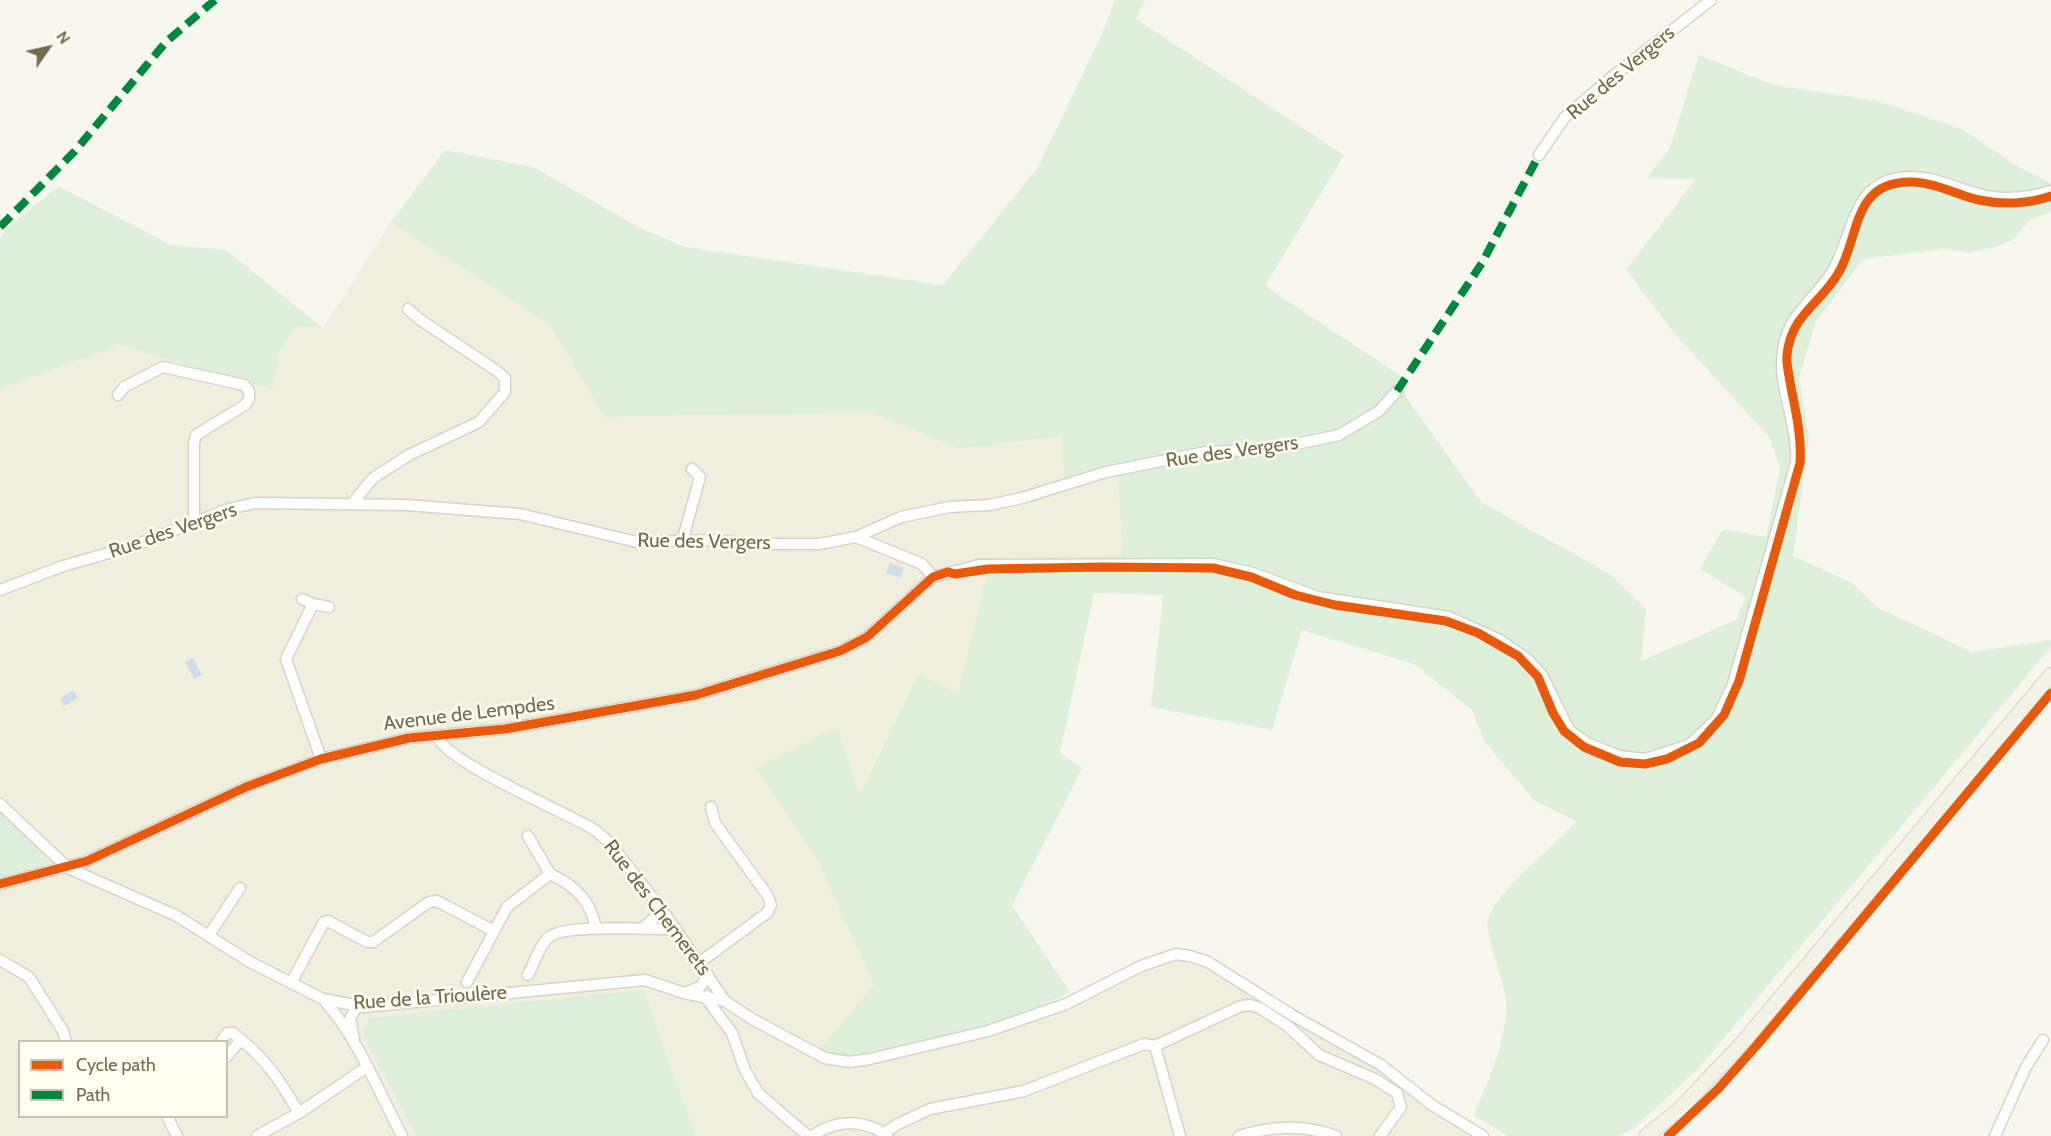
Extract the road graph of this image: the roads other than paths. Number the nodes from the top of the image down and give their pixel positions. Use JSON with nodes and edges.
{"nodes":[{"id":1,"x":1711,"y":0,"type":"edge"},
{"id":2,"x":1539,"y":155,"type":"dead end"},
{"id":3,"x":2051,"y":191,"type":"edge"},
{"id":4,"x":408,"y":309,"type":"dead end"},
{"id":5,"x":1397,"y":391,"type":"dead end"},
{"id":6,"x":118,"y":395,"type":"dead end"},
{"id":7,"x":692,"y":469,"type":"dead end"},
{"id":8,"x":352,"y":504,"type":"junction"},
{"id":9,"x":194,"y":522,"type":"junction"},
{"id":10,"x":856,"y":537,"type":"junction"},
{"id":11,"x":682,"y":542,"type":"junction"},
{"id":12,"x":933,"y":577,"type":"junction"},
{"id":13,"x":0,"y":590,"type":"edge"},
{"id":14,"x":329,"y":607,"type":"dead end"},
{"id":15,"x":2051,"y":675,"type":"edge"},
{"id":16,"x":437,"y":735,"type":"junction"},
{"id":17,"x":321,"y":759,"type":"junction"},
{"id":18,"x":0,"y":804,"type":"edge"},
{"id":19,"x":711,"y":807,"type":"dead end"},
{"id":20,"x":528,"y":836,"type":"dead end"},
{"id":21,"x":87,"y":861,"type":"junction"},
{"id":22,"x":68,"y":868,"type":"junction"},
{"id":23,"x":550,"y":874,"type":"junction"},
{"id":24,"x":96,"y":881,"type":"junction"},
{"id":25,"x":0,"y":884,"type":"edge"},
{"id":26,"x":240,"y":888,"type":"dead end"},
{"id":27,"x":663,"y":911,"type":"junction"},
{"id":28,"x":596,"y":929,"type":"junction"},
{"id":29,"x":641,"y":929,"type":"junction"},
{"id":30,"x":676,"y":929,"type":"junction"},
{"id":31,"x":494,"y":931,"type":"junction"},
{"id":32,"x":209,"y":935,"type":"junction"},
{"id":33,"x":0,"y":960,"type":"edge"},
{"id":34,"x":699,"y":963,"type":"junction"},
{"id":35,"x":528,"y":975,"type":"dead end"},
{"id":36,"x":708,"y":975,"type":"junction"},
{"id":37,"x":467,"y":982,"type":"dead end"},
{"id":38,"x":291,"y":983,"type":"junction"},
{"id":39,"x":717,"y":988,"type":"junction"},
{"id":40,"x":684,"y":993,"type":"junction"},
{"id":41,"x":705,"y":998,"type":"junction"},
{"id":42,"x":323,"y":999,"type":"junction"},
{"id":43,"x":725,"y":1000,"type":"junction"},
{"id":44,"x":342,"y":1004,"type":"junction"},
{"id":45,"x":357,"y":1006,"type":"junction"},
{"id":46,"x":339,"y":1017,"type":"junction"},
{"id":47,"x":66,"y":1040,"type":"edge"},
{"id":48,"x":222,"y":1040,"type":"edge"},
{"id":49,"x":241,"y":1040,"type":"junction"},
{"id":50,"x":2043,"y":1040,"type":"dead end"},
{"id":51,"x":355,"y":1044,"type":"junction"},
{"id":52,"x":1155,"y":1046,"type":"junction"},
{"id":53,"x":228,"y":1055,"type":"edge"},
{"id":54,"x":367,"y":1067,"type":"junction"},
{"id":55,"x":299,"y":1113,"type":"junction"},
{"id":56,"x":168,"y":1118,"type":"edge"},
{"id":57,"x":886,"y":1135,"type":"edge"},
{"id":58,"x":177,"y":1136,"type":"edge"},
{"id":59,"x":257,"y":1136,"type":"edge"},
{"id":60,"x":402,"y":1136,"type":"edge"},
{"id":61,"x":810,"y":1136,"type":"edge"},
{"id":62,"x":1180,"y":1136,"type":"edge"},
{"id":63,"x":1239,"y":1136,"type":"edge"},
{"id":64,"x":1336,"y":1136,"type":"edge"},
{"id":65,"x":1380,"y":1136,"type":"edge"},
{"id":66,"x":1483,"y":1136,"type":"edge"},
{"id":67,"x":1646,"y":1136,"type":"edge"},
{"id":68,"x":1995,"y":1136,"type":"edge"}],
"edges":[{"from":1,"to":2,"type":"street","name":"Rue des Vergers"},
{"from":3,"to":12,"type":"street"},
{"from":4,"to":8,"type":"street"},
{"from":5,"to":10,"type":"street","name":"Rue des Vergers"},
{"from":6,"to":9,"type":"street"},
{"from":7,"to":11,"type":"street"},
{"from":8,"to":9,"type":"street","name":"Rue des Vergers"},
{"from":8,"to":11,"type":"street","name":"Rue des Vergers"},
{"from":9,"to":13,"type":"street","name":"Rue des Vergers"},
{"from":10,"to":11,"type":"street","name":"Rue des Vergers"},
{"from":10,"to":12,"type":"street"},
{"from":12,"to":16,"type":"street","name":"Avenue de Lempdes"},
{"from":14,"to":17,"type":"street"},
{"from":15,"to":67,"type":"main road"},
{"from":16,"to":17,"type":"street","name":"Avenue de Lempdes"},
{"from":16,"to":27,"type":"street","name":"Rue des Chemerets"},
{"from":17,"to":21,"type":"street","name":"Avenue de Lempdes"},
{"from":18,"to":22,"type":"street","name":"Rue de la Trioulère"},
{"from":19,"to":34,"type":"street"},
{"from":20,"to":23,"type":"street"},
{"from":21,"to":22,"type":"street","name":"Avenue de Lempdes"},
{"from":21,"to":24,"type":"street"},
{"from":22,"to":24,"type":"street","name":"Rue de la Trioulère"},
{"from":22,"to":25,"type":"street","name":"Avenue de Lempdes"},
{"from":23,"to":28,"type":"street"},
{"from":23,"to":31,"type":"street"},
{"from":24,"to":32,"type":"street","name":"Rue de la Trioulère"},
{"from":26,"to":32,"type":"street"},
{"from":27,"to":29,"type":"street"},
{"from":27,"to":30,"type":"street","name":"Rue des Chemerets"},
{"from":28,"to":29,"type":"street"},
{"from":28,"to":35,"type":"street"},
{"from":29,"to":30,"type":"street"},
{"from":30,"to":34,"type":"street","name":"Rue des Chemerets"},
{"from":31,"to":37,"type":"street"},
{"from":31,"to":38,"type":"street"},
{"from":32,"to":38,"type":"street","name":"Rue de la Trioulère"},
{"from":33,"to":47,"type":"street"},
{"from":34,"to":36,"type":"street","name":"Rue des Chemerets"},
{"from":36,"to":39,"type":"street","name":"Rue des Chemerets"},
{"from":36,"to":40,"type":"street"},
{"from":38,"to":42,"type":"street","name":"Rue de la Trioulère"},
{"from":39,"to":41,"type":"street"},
{"from":39,"to":43,"type":"street","name":"Rue des Chemerets"},
{"from":40,"to":41,"type":"street","name":"Rue de la Trioulère"},
{"from":40,"to":45,"type":"street","name":"Rue de la Trioulère"},
{"from":41,"to":43,"type":"street","name":"Rue de la Trioulère"},
{"from":41,"to":61,"type":"street"},
{"from":42,"to":44,"type":"street","name":"Rue de la Trioulère"},
{"from":42,"to":46,"type":"street"},
{"from":43,"to":66,"type":"street","name":"Rue des Chemerets"},
{"from":44,"to":45,"type":"street","name":"Rue de la Trioulère"},
{"from":44,"to":46,"type":"street"},
{"from":45,"to":51,"type":"street"},
{"from":46,"to":51,"type":"street"},
{"from":48,"to":49,"type":"street"},
{"from":49,"to":53,"type":"street"},
{"from":49,"to":55,"type":"street"},
{"from":50,"to":68,"type":"street"},
{"from":51,"to":54,"type":"street"},
{"from":52,"to":57,"type":"street"},
{"from":52,"to":62,"type":"street"},
{"from":52,"to":65,"type":"street"},
{"from":54,"to":55,"type":"street"},
{"from":54,"to":60,"type":"street"},
{"from":55,"to":59,"type":"street"},
{"from":56,"to":58,"type":"street"},
{"from":57,"to":61,"type":"street"},
{"from":63,"to":64,"type":"street"}]}
